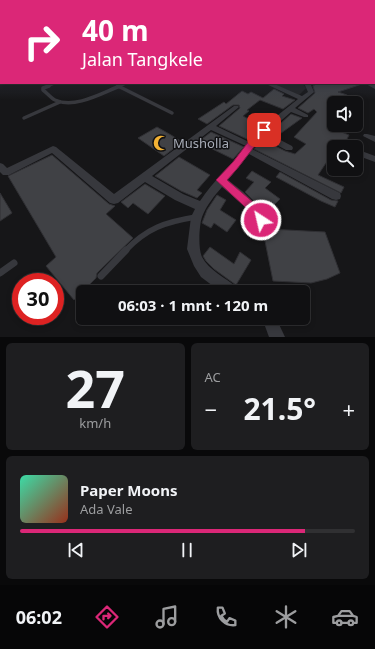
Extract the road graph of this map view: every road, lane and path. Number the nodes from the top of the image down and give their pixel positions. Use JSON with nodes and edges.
{"nodes":[{"id":1,"x":53,"y":84,"type":"edge"},
{"id":2,"x":124,"y":84,"type":"edge"},
{"id":3,"x":269,"y":84,"type":"edge"},
{"id":4,"x":308,"y":84,"type":"edge"},
{"id":5,"x":118,"y":86,"type":"junction"},
{"id":6,"x":303,"y":99,"type":"junction"},
{"id":7,"x":60,"y":102,"type":"junction"},
{"id":8,"x":236,"y":107,"type":"dead end"},
{"id":9,"x":291,"y":110,"type":"junction"},
{"id":10,"x":172,"y":113,"type":"dead end"},
{"id":11,"x":306,"y":116,"type":"dead end"},
{"id":12,"x":24,"y":118,"type":"dead end"},
{"id":13,"x":211,"y":128,"type":"junction"},
{"id":14,"x":261,"y":133,"type":"junction"},
{"id":15,"x":367,"y":136,"type":"dead end"},
{"id":16,"x":375,"y":138,"type":"edge"},
{"id":17,"x":249,"y":148,"type":"junction"},
{"id":18,"x":289,"y":148,"type":"dead end"},
{"id":19,"x":363,"y":155,"type":"edge"},
{"id":20,"x":375,"y":159,"type":"edge"},
{"id":21,"x":0,"y":166,"type":"edge"},
{"id":22,"x":145,"y":177,"type":"junction"},
{"id":23,"x":221,"y":180,"type":"junction"},
{"id":24,"x":336,"y":196,"type":"dead end"},
{"id":25,"x":202,"y":206,"type":"junction"},
{"id":26,"x":196,"y":217,"type":"junction"},
{"id":27,"x":262,"y":225,"type":"dead end"},
{"id":28,"x":14,"y":263,"type":"dead end"},
{"id":29,"x":0,"y":273,"type":"edge"},
{"id":30,"x":101,"y":276,"type":"dead end"},
{"id":31,"x":223,"y":285,"type":"edge"},
{"id":32,"x":272,"y":325,"type":"edge"},
{"id":33,"x":277,"y":337,"type":"edge"}],
"edges":[{"from":1,"to":7,"type":"lane"},
{"from":2,"to":5,"type":"lane"},
{"from":3,"to":6,"type":"street"},
{"from":4,"to":6,"type":"street"},
{"from":5,"to":7,"type":"lane"},
{"from":5,"to":10,"type":"lane"},
{"from":6,"to":9,"type":"street"},
{"from":7,"to":12,"type":"lane"},
{"from":8,"to":13,"type":"street"},
{"from":9,"to":11,"type":"street"},
{"from":9,"to":14,"type":"street"},
{"from":13,"to":17,"type":"street"},
{"from":13,"to":22,"type":"street"},
{"from":14,"to":17,"type":"street"},
{"from":14,"to":18,"type":"street"},
{"from":15,"to":16,"type":"street"},
{"from":17,"to":23,"type":"street"},
{"from":17,"to":24,"type":"street"},
{"from":19,"to":20,"type":"street"},
{"from":21,"to":22,"type":"street"},
{"from":22,"to":25,"type":"street"},
{"from":23,"to":25,"type":"street"},
{"from":23,"to":27,"type":"street"},
{"from":25,"to":26,"type":"street"},
{"from":26,"to":30,"type":"lane"},
{"from":26,"to":31,"type":"street"},
{"from":28,"to":29,"type":"lane"},
{"from":32,"to":33,"type":"street"}]}
